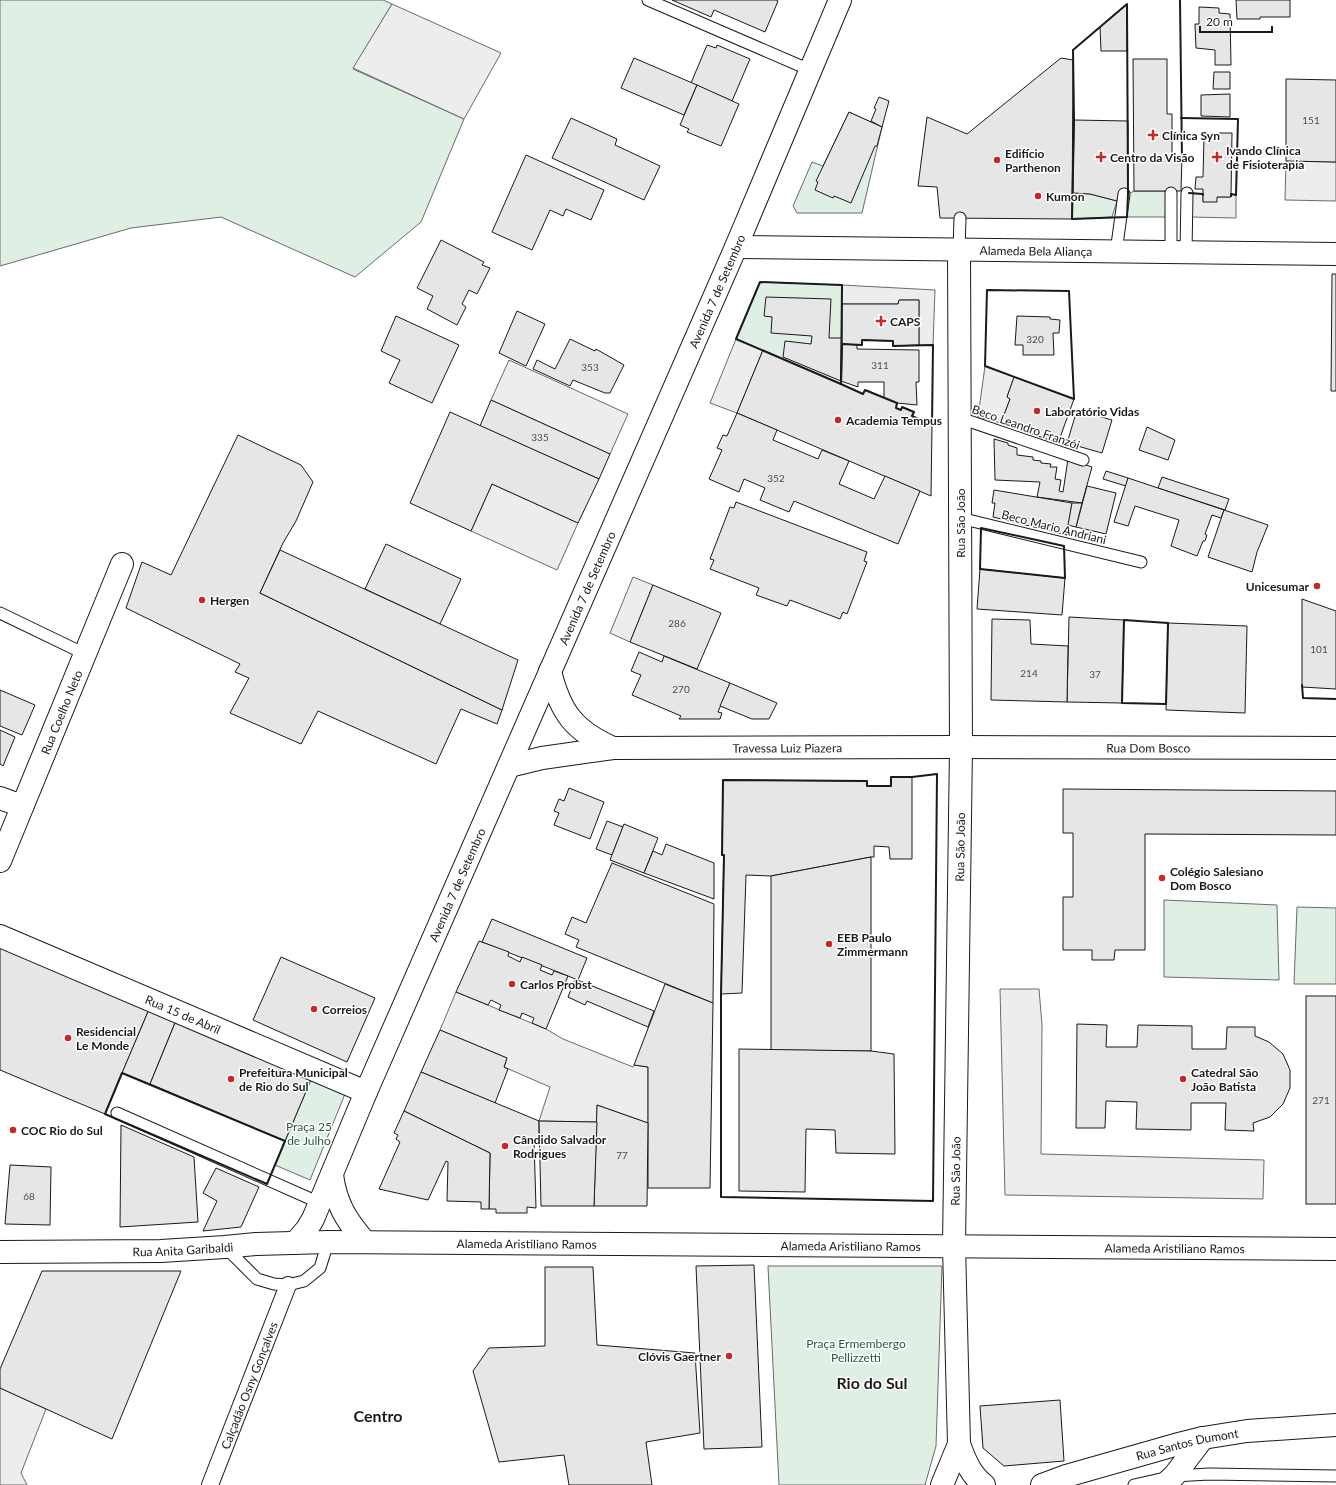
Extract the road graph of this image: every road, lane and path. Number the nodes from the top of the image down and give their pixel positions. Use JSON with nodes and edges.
{"nodes":[{"id":1,"x":648,"y":0,"type":"edge"},
{"id":2,"x":840,"y":0,"type":"edge"},
{"id":3,"x":810,"y":70,"type":"junction"},
{"id":4,"x":1171,"y":193,"type":"dead end"},
{"id":5,"x":1187,"y":193,"type":"dead end"},
{"id":6,"x":1124,"y":194,"type":"dead end"},
{"id":7,"x":960,"y":218,"type":"dead end"},
{"id":8,"x":736,"y":247,"type":"junction"},
{"id":9,"x":959,"y":250,"type":"junction"},
{"id":10,"x":1116,"y":252,"type":"junction"},
{"id":11,"x":1179,"y":252,"type":"junction"},
{"id":12,"x":1336,"y":254,"type":"edge"},
{"id":13,"x":960,"y":418,"type":"junction"},
{"id":14,"x":1083,"y":460,"type":"dead end"},
{"id":15,"x":960,"y":518,"type":"junction"},
{"id":16,"x":1141,"y":562,"type":"dead end"},
{"id":17,"x":122,"y":564,"type":"dead end"},
{"id":18,"x":0,"y":613,"type":"edge"},
{"id":19,"x":85,"y":654,"type":"junction"},
{"id":20,"x":550,"y":671,"type":"junction"},
{"id":21,"x":961,"y":747,"type":"junction"},
{"id":22,"x":613,"y":748,"type":"junction"},
{"id":23,"x":1336,"y":748,"type":"edge"},
{"id":24,"x":509,"y":766,"type":"junction"},
{"id":25,"x":0,"y":798,"type":"edge"},
{"id":26,"x":22,"y":806,"type":"junction"},
{"id":27,"x":0,"y":861,"type":"edge"},
{"id":28,"x":0,"y":936,"type":"edge"},
{"id":29,"x":366,"y":1092,"type":"junction"},
{"id":30,"x":117,"y":1113,"type":"dead end"},
{"id":31,"x":332,"y":1175,"type":"junction"},
{"id":32,"x":320,"y":1203,"type":"junction"},
{"id":33,"x":328,"y":1242,"type":"junction"},
{"id":34,"x":365,"y":1242,"type":"junction"},
{"id":35,"x":295,"y":1243,"type":"junction"},
{"id":36,"x":954,"y":1246,"type":"junction"},
{"id":37,"x":225,"y":1248,"type":"junction"},
{"id":38,"x":1336,"y":1249,"type":"edge"},
{"id":39,"x":0,"y":1252,"type":"edge"},
{"id":40,"x":288,"y":1285,"type":"junction"},
{"id":41,"x":1336,"y":1425,"type":"edge"},
{"id":42,"x":1203,"y":1438,"type":"junction"},
{"id":43,"x":959,"y":1444,"type":"junction"},
{"id":44,"x":1336,"y":1476,"type":"edge"},
{"id":45,"x":1169,"y":1480,"type":"edge"},
{"id":46,"x":210,"y":1485,"type":"edge"},
{"id":47,"x":942,"y":1485,"type":"edge"},
{"id":48,"x":984,"y":1485,"type":"edge"},
{"id":49,"x":1042,"y":1485,"type":"edge"},
{"id":50,"x":1134,"y":1485,"type":"edge"}],
"edges":[{"from":1,"to":3,"type":"lane"},
{"from":2,"to":3,"type":"street","name":"Avenida 7 de Setembro"},
{"from":3,"to":8,"type":"street","name":"Avenida 7 de Setembro"},
{"from":4,"to":11,"type":"lane"},
{"from":5,"to":11,"type":"lane"},
{"from":6,"to":10,"type":"lane"},
{"from":7,"to":9,"type":"lane"},
{"from":8,"to":9,"type":"street","name":"Alameda Bela Aliança"},
{"from":8,"to":20,"type":"street","name":"Avenida 7 de Setembro"},
{"from":9,"to":10,"type":"street","name":"Alameda Bela Aliança"},
{"from":9,"to":13,"type":"street","name":"Rua São João"},
{"from":10,"to":11,"type":"street","name":"Alameda Bela Aliança"},
{"from":11,"to":12,"type":"street","name":"Alameda Bela Aliança"},
{"from":13,"to":14,"type":"lane","name":"Beco Leandro Franzói"},
{"from":13,"to":15,"type":"street","name":"Rua São João"},
{"from":15,"to":16,"type":"lane","name":"Beco Mario Andriani"},
{"from":15,"to":21,"type":"street","name":"Rua São João"},
{"from":17,"to":19,"type":"street","name":"Rua Coelho Neto"},
{"from":18,"to":19,"type":"lane"},
{"from":19,"to":26,"type":"street","name":"Rua Coelho Neto"},
{"from":20,"to":22,"type":"street","name":"Travessa Luiz Piazera"},
{"from":20,"to":24,"type":"street","name":"Avenida 7 de Setembro"},
{"from":21,"to":22,"type":"street","name":"Travessa Luiz Piazera"},
{"from":21,"to":23,"type":"street","name":"Rua Dom Bosco"},
{"from":21,"to":36,"type":"street","name":"Rua São João"},
{"from":22,"to":24,"type":"street","name":"Travessa Luiz Piazera"},
{"from":24,"to":29,"type":"street","name":"Avenida 7 de Setembro"},
{"from":25,"to":26,"type":"street"},
{"from":26,"to":27,"type":"street","name":"Rua Coelho Neto"},
{"from":28,"to":29,"type":"street","name":"Rua 15 de Abril"},
{"from":29,"to":31,"type":"street","name":"Avenida 7 de Setembro"},
{"from":30,"to":32,"type":"lane"},
{"from":31,"to":32,"type":"street","name":"Avenida 7 de Setembro"},
{"from":31,"to":34,"type":"street"},
{"from":32,"to":35,"type":"street","name":"Avenida 7 de Setembro"},
{"from":33,"to":34,"type":"street","name":"Rua Anita Garibaldi"},
{"from":33,"to":35,"type":"street","name":"Rua Anita Garibaldi"},
{"from":33,"to":40,"type":"lane"},
{"from":34,"to":36,"type":"street","name":"Alameda Aristiliano Ramos"},
{"from":35,"to":37,"type":"street","name":"Rua Anita Garibaldi"},
{"from":36,"to":38,"type":"street","name":"Alameda Aristiliano Ramos"},
{"from":36,"to":43,"type":"street","name":"Rua São João"},
{"from":37,"to":39,"type":"street","name":"Rua Anita Garibaldi"},
{"from":37,"to":40,"type":"lane"},
{"from":40,"to":46,"type":"street","name":"Calçadão Osny Gonçalves"},
{"from":41,"to":42,"type":"street","name":"Rua Santos Dumont"},
{"from":42,"to":45,"type":"street"},
{"from":42,"to":49,"type":"street","name":"Rua Santos Dumont"},
{"from":43,"to":47,"type":"street","name":"Rua São João"},
{"from":43,"to":48,"type":"street","name":"Rua São João"},
{"from":44,"to":45,"type":"lane"},
{"from":45,"to":50,"type":"lane"}]}
